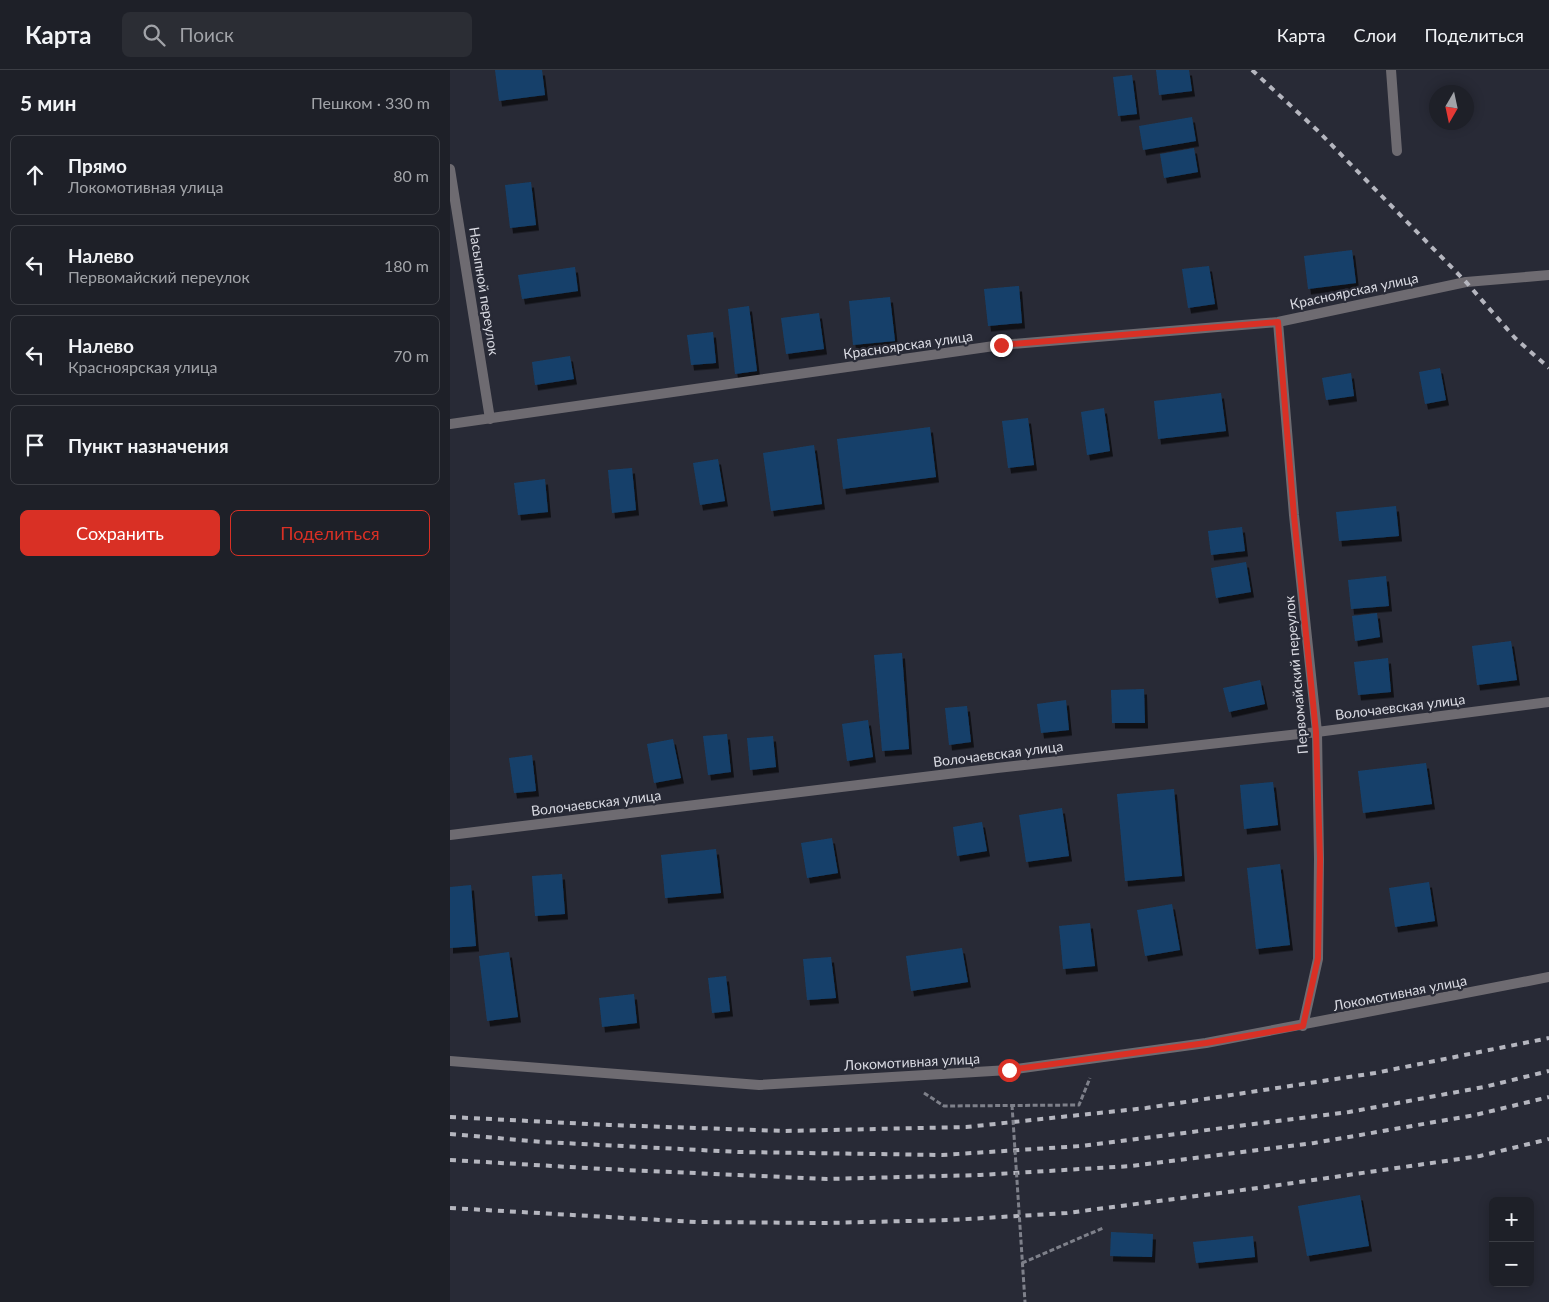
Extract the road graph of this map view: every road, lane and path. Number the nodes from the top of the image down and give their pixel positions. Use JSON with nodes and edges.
{"nodes":[{"id":1,"x":1390,"y":70,"type":"edge"},
{"id":2,"x":1397,"y":151,"type":"dead end"},
{"id":3,"x":450,"y":169,"type":"edge"},
{"id":4,"x":1549,"y":275,"type":"edge"},
{"id":5,"x":1278,"y":322,"type":"junction"},
{"id":6,"x":490,"y":419,"type":"junction"},
{"id":7,"x":450,"y":424,"type":"edge"},
{"id":8,"x":1549,"y":702,"type":"edge"},
{"id":9,"x":1316,"y":732,"type":"junction"},
{"id":10,"x":450,"y":835,"type":"edge"},
{"id":11,"x":1549,"y":977,"type":"edge"},
{"id":12,"x":1303,"y":1026,"type":"junction"},
{"id":13,"x":1098,"y":1058,"type":"junction"},
{"id":14,"x":450,"y":1061,"type":"edge"},
{"id":15,"x":1012,"y":1105,"type":"junction"},
{"id":16,"x":944,"y":1106,"type":"dead end"},
{"id":17,"x":1103,"y":1228,"type":"dead end"},
{"id":18,"x":1022,"y":1264,"type":"junction"},
{"id":19,"x":1025,"y":1302,"type":"edge"}],
"edges":[{"from":1,"to":2,"type":"street"},
{"from":3,"to":6,"type":"street","name":"Насыпной переулок"},
{"from":4,"to":5,"type":"street","name":"Красноярская улица"},
{"from":5,"to":6,"type":"street","name":"Красноярская улица"},
{"from":5,"to":9,"type":"street","name":"Первомайский переулок"},
{"from":6,"to":7,"type":"street","name":"Красноярская улица"},
{"from":8,"to":9,"type":"street","name":"Волочаевская улица"},
{"from":9,"to":10,"type":"street","name":"Волочаевская улица"},
{"from":9,"to":12,"type":"street","name":"Первомайский переулок"},
{"from":11,"to":12,"type":"street","name":"Локомотивная улица"},
{"from":12,"to":13,"type":"street","name":"Локомотивная улица"},
{"from":13,"to":14,"type":"street","name":"Локомотивная улица"},
{"from":13,"to":15,"type":"path"},
{"from":15,"to":16,"type":"path"},
{"from":15,"to":18,"type":"path","bridge":true},
{"from":17,"to":18,"type":"path"},
{"from":18,"to":19,"type":"path","bridge":true}]}
